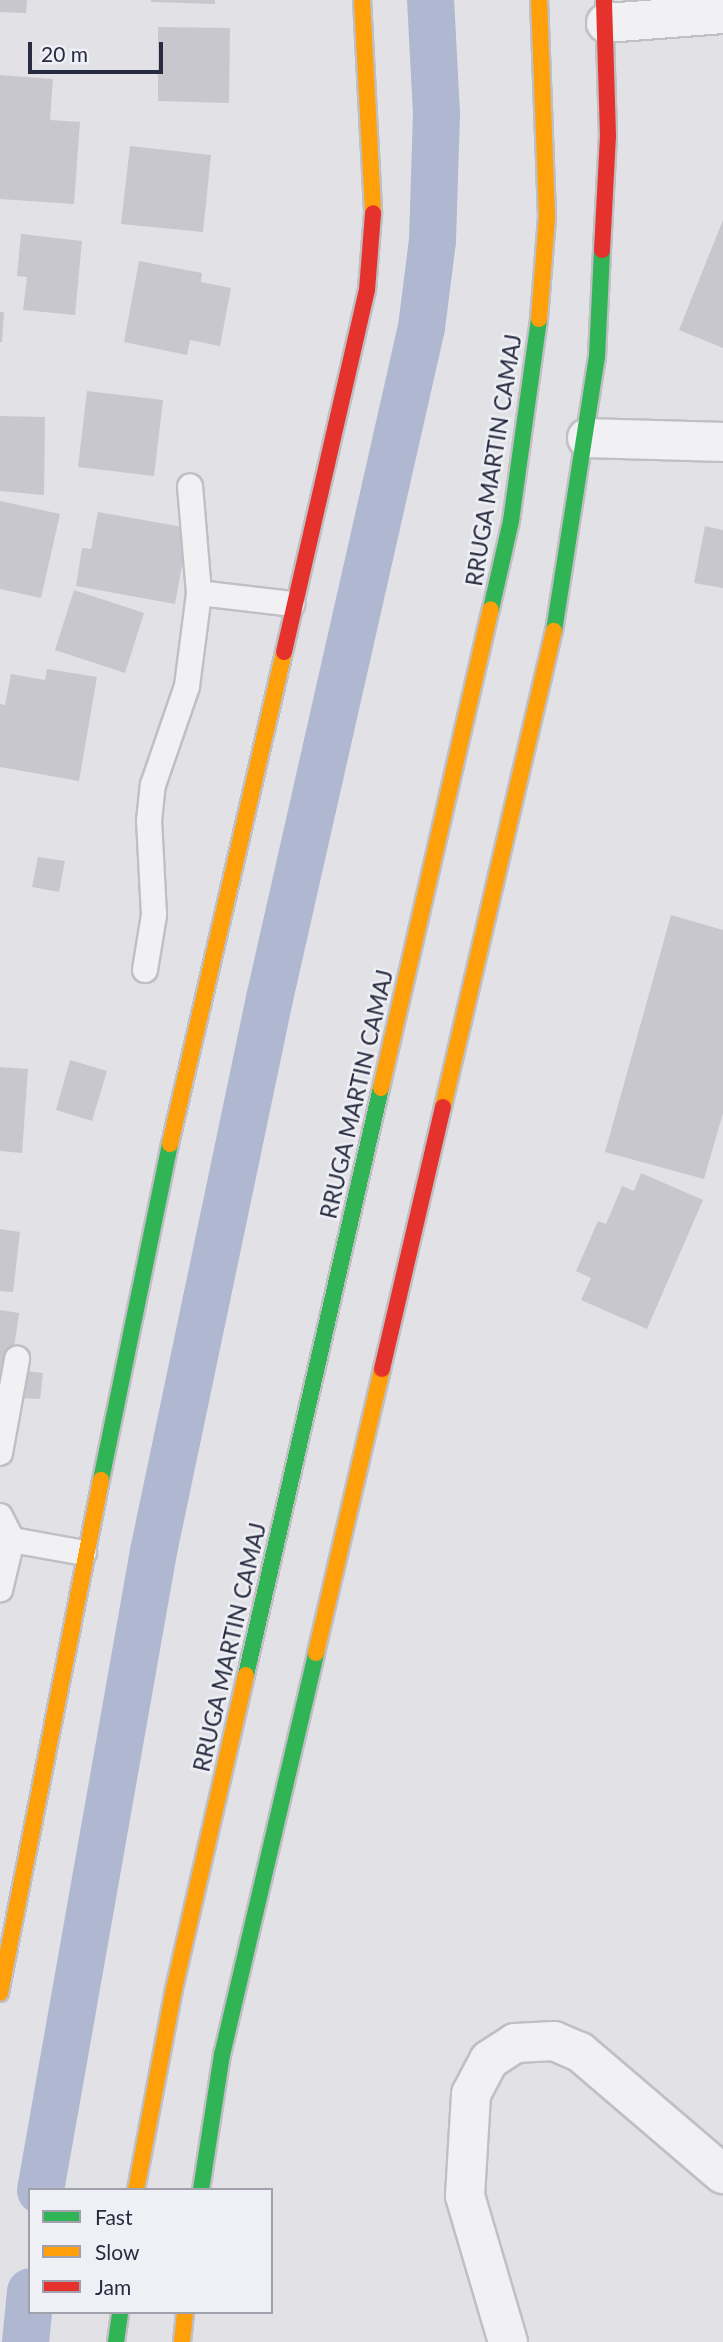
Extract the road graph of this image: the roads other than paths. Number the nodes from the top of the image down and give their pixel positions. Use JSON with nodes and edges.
{"nodes":[{"id":1,"x":362,"y":0,"type":"edge"},
{"id":2,"x":540,"y":0,"type":"edge"},
{"id":3,"x":605,"y":12,"type":"edge"},
{"id":4,"x":723,"y":14,"type":"edge"},
{"id":5,"x":587,"y":438,"type":"junction"},
{"id":6,"x":723,"y":442,"type":"edge"},
{"id":7,"x":190,"y":486,"type":"dead end"},
{"id":8,"x":199,"y":593,"type":"junction"},
{"id":9,"x":292,"y":604,"type":"junction"},
{"id":10,"x":145,"y":970,"type":"dead end"},
{"id":11,"x":17,"y":1359,"type":"dead end"},
{"id":12,"x":0,"y":1453,"type":"edge"},
{"id":13,"x":0,"y":1516,"type":"edge"},
{"id":14,"x":12,"y":1540,"type":"junction"},
{"id":15,"x":84,"y":1553,"type":"junction"},
{"id":16,"x":0,"y":1590,"type":"edge"},
{"id":17,"x":0,"y":1993,"type":"edge"},
{"id":18,"x":723,"y":2174,"type":"edge"},
{"id":19,"x":136,"y":2188,"type":"edge"},
{"id":20,"x":201,"y":2188,"type":"edge"},
{"id":21,"x":120,"y":2314,"type":"edge"},
{"id":22,"x":185,"y":2314,"type":"edge"},
{"id":23,"x":116,"y":2342,"type":"edge"},
{"id":24,"x":181,"y":2342,"type":"edge"},
{"id":25,"x":508,"y":2342,"type":"edge"}],
"edges":[{"from":1,"to":9,"type":"main road"},
{"from":2,"to":19,"type":"main road","name":"RRUGA MARTIN CAMAJ"},
{"from":3,"to":4,"type":"street"},
{"from":3,"to":5,"type":"main road"},
{"from":5,"to":6,"type":"street"},
{"from":5,"to":20,"type":"main road"},
{"from":7,"to":8,"type":"lane"},
{"from":8,"to":9,"type":"lane"},
{"from":8,"to":10,"type":"lane"},
{"from":9,"to":15,"type":"main road"},
{"from":11,"to":12,"type":"lane"},
{"from":13,"to":14,"type":"lane"},
{"from":14,"to":15,"type":"lane"},
{"from":14,"to":16,"type":"lane"},
{"from":15,"to":17,"type":"main road"},
{"from":18,"to":25,"type":"street"},
{"from":21,"to":23,"type":"main road"},
{"from":22,"to":24,"type":"main road"}]}
